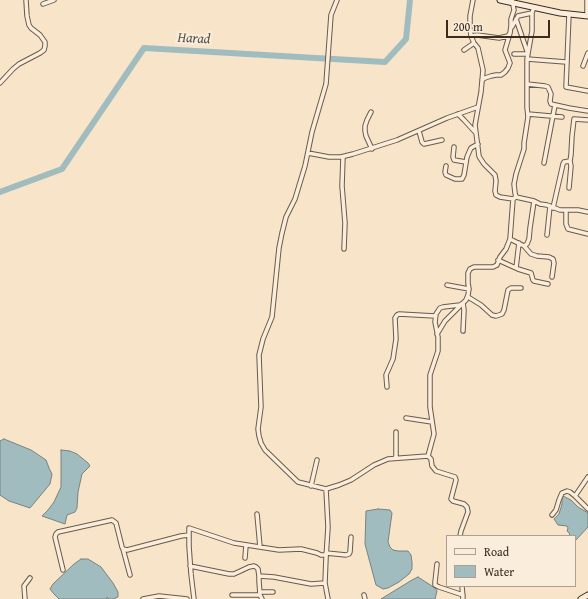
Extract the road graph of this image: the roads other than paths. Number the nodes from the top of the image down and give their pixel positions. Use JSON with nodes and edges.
{"nodes":[{"id":1,"x":26,"y":0,"type":"edge"},
{"id":2,"x":54,"y":0,"type":"edge"},
{"id":3,"x":336,"y":0,"type":"edge"},
{"id":4,"x":473,"y":0,"type":"edge"},
{"id":5,"x":500,"y":0,"type":"edge"},
{"id":6,"x":588,"y":0,"type":"edge"},
{"id":7,"x":512,"y":1,"type":"edge"},
{"id":8,"x":43,"y":4,"type":"dead end"},
{"id":9,"x":534,"y":7,"type":"junction"},
{"id":10,"x":513,"y":13,"type":"junction"},
{"id":11,"x":532,"y":14,"type":"junction"},
{"id":12,"x":569,"y":14,"type":"junction"},
{"id":13,"x":588,"y":16,"type":"edge"},
{"id":14,"x":517,"y":18,"type":"junction"},
{"id":15,"x":510,"y":32,"type":"junction"},
{"id":16,"x":471,"y":36,"type":"junction"},
{"id":17,"x":474,"y":43,"type":"junction"},
{"id":18,"x":464,"y":50,"type":"dead end"},
{"id":19,"x":588,"y":53,"type":"edge"},
{"id":20,"x":514,"y":54,"type":"dead end"},
{"id":21,"x":528,"y":54,"type":"junction"},
{"id":22,"x":527,"y":59,"type":"junction"},
{"id":23,"x":566,"y":62,"type":"junction"},
{"id":24,"x":583,"y":66,"type":"dead end"},
{"id":25,"x":482,"y":80,"type":"junction"},
{"id":26,"x":0,"y":83,"type":"edge"},
{"id":27,"x":527,"y":84,"type":"junction"},
{"id":28,"x":588,"y":90,"type":"edge"},
{"id":29,"x":554,"y":105,"type":"junction"},
{"id":30,"x":478,"y":106,"type":"junction"},
{"id":31,"x":588,"y":110,"type":"edge"},
{"id":32,"x":371,"y":112,"type":"dead end"},
{"id":33,"x":458,"y":114,"type":"junction"},
{"id":34,"x":528,"y":114,"type":"junction"},
{"id":35,"x":552,"y":116,"type":"junction"},
{"id":36,"x":562,"y":117,"type":"dead end"},
{"id":37,"x":588,"y":120,"type":"edge"},
{"id":38,"x":419,"y":131,"type":"junction"},
{"id":39,"x":476,"y":134,"type":"junction"},
{"id":40,"x":442,"y":140,"type":"dead end"},
{"id":41,"x":478,"y":144,"type":"junction"},
{"id":42,"x":454,"y":148,"type":"dead end"},
{"id":43,"x":372,"y":149,"type":"junction"},
{"id":44,"x":308,"y":153,"type":"junction"},
{"id":45,"x":343,"y":157,"type":"junction"},
{"id":46,"x":570,"y":161,"type":"junction"},
{"id":47,"x":466,"y":162,"type":"junction"},
{"id":48,"x":544,"y":163,"type":"dead end"},
{"id":49,"x":446,"y":166,"type":"dead end"},
{"id":50,"x":569,"y":188,"type":"dead end"},
{"id":51,"x":515,"y":198,"type":"junction"},
{"id":52,"x":534,"y":201,"type":"junction"},
{"id":53,"x":552,"y":207,"type":"junction"},
{"id":54,"x":566,"y":211,"type":"junction"},
{"id":55,"x":588,"y":212,"type":"edge"},
{"id":56,"x":588,"y":234,"type":"edge"},
{"id":57,"x":547,"y":235,"type":"dead end"},
{"id":58,"x":510,"y":238,"type":"junction"},
{"id":59,"x":519,"y":243,"type":"junction"},
{"id":60,"x":524,"y":246,"type":"junction"},
{"id":61,"x":344,"y":249,"type":"dead end"},
{"id":62,"x":498,"y":260,"type":"junction"},
{"id":63,"x":516,"y":268,"type":"junction"},
{"id":64,"x":552,"y":277,"type":"dead end"},
{"id":65,"x":548,"y":284,"type":"dead end"},
{"id":66,"x":447,"y":285,"type":"dead end"},
{"id":67,"x":521,"y":288,"type":"dead end"},
{"id":68,"x":469,"y":289,"type":"junction"},
{"id":69,"x":468,"y":297,"type":"junction"},
{"id":70,"x":462,"y":304,"type":"junction"},
{"id":71,"x":435,"y":316,"type":"junction"},
{"id":72,"x":463,"y":331,"type":"dead end"},
{"id":73,"x":437,"y":334,"type":"junction"},
{"id":74,"x":387,"y":387,"type":"dead end"},
{"id":75,"x":406,"y":418,"type":"dead end"},
{"id":76,"x":432,"y":422,"type":"junction"},
{"id":77,"x":396,"y":432,"type":"dead end"},
{"id":78,"x":428,"y":456,"type":"junction"},
{"id":79,"x":396,"y":458,"type":"junction"},
{"id":80,"x":317,"y":460,"type":"dead end"},
{"id":81,"x":588,"y":477,"type":"edge"},
{"id":82,"x":311,"y":486,"type":"junction"},
{"id":83,"x":326,"y":489,"type":"junction"},
{"id":84,"x":575,"y":496,"type":"junction"},
{"id":85,"x":588,"y":509,"type":"edge"},
{"id":86,"x":257,"y":514,"type":"dead end"},
{"id":87,"x":552,"y":515,"type":"dead end"},
{"id":88,"x":189,"y":535,"type":"junction"},
{"id":89,"x":460,"y":535,"type":"edge"},
{"id":90,"x":351,"y":537,"type":"dead end"},
{"id":91,"x":246,"y":545,"type":"junction"},
{"id":92,"x":260,"y":547,"type":"junction"},
{"id":93,"x":123,"y":549,"type":"junction"},
{"id":94,"x":326,"y":554,"type":"junction"},
{"id":95,"x":245,"y":558,"type":"dead end"},
{"id":96,"x":437,"y":564,"type":"dead end"},
{"id":97,"x":190,"y":566,"type":"junction"},
{"id":98,"x":63,"y":570,"type":"dead end"},
{"id":99,"x":130,"y":575,"type":"dead end"},
{"id":100,"x":260,"y":576,"type":"junction"},
{"id":101,"x":30,"y":578,"type":"dead end"},
{"id":102,"x":325,"y":583,"type":"junction"},
{"id":103,"x":462,"y":587,"type":"edge"},
{"id":104,"x":273,"y":592,"type":"dead end"},
{"id":105,"x":232,"y":595,"type":"dead end"},
{"id":106,"x":261,"y":595,"type":"edge"},
{"id":107,"x":588,"y":596,"type":"edge"},
{"id":108,"x":249,"y":597,"type":"edge"},
{"id":109,"x":463,"y":597,"type":"edge"},
{"id":110,"x":25,"y":599,"type":"edge"},
{"id":111,"x":143,"y":599,"type":"edge"},
{"id":112,"x":187,"y":599,"type":"edge"},
{"id":113,"x":194,"y":599,"type":"edge"},
{"id":114,"x":328,"y":599,"type":"edge"},
{"id":115,"x":581,"y":599,"type":"edge"}],
"edges":[{"from":1,"to":26,"type":"street"},
{"from":2,"to":8,"type":"street"},
{"from":3,"to":44,"type":"street"},
{"from":4,"to":16,"type":"street"},
{"from":5,"to":7,"type":"street"},
{"from":6,"to":13,"type":"street"},
{"from":7,"to":9,"type":"street"},
{"from":7,"to":10,"type":"street"},
{"from":9,"to":11,"type":"street"},
{"from":9,"to":12,"type":"street"},
{"from":10,"to":14,"type":"street"},
{"from":10,"to":15,"type":"street"},
{"from":11,"to":14,"type":"street"},
{"from":11,"to":21,"type":"street"},
{"from":12,"to":13,"type":"street"},
{"from":12,"to":23,"type":"street"},
{"from":14,"to":15,"type":"street"},
{"from":14,"to":21,"type":"street"},
{"from":15,"to":16,"type":"street"},
{"from":15,"to":25,"type":"street"},
{"from":16,"to":17,"type":"street"},
{"from":17,"to":18,"type":"street"},
{"from":17,"to":25,"type":"street"},
{"from":19,"to":24,"type":"street"},
{"from":20,"to":21,"type":"street"},
{"from":21,"to":22,"type":"street"},
{"from":22,"to":23,"type":"street"},
{"from":22,"to":27,"type":"street"},
{"from":23,"to":28,"type":"street"},
{"from":25,"to":30,"type":"street"},
{"from":27,"to":29,"type":"street"},
{"from":27,"to":34,"type":"street"},
{"from":29,"to":31,"type":"street"},
{"from":29,"to":35,"type":"street"},
{"from":30,"to":33,"type":"street"},
{"from":30,"to":39,"type":"street"},
{"from":32,"to":43,"type":"street"},
{"from":33,"to":38,"type":"street"},
{"from":33,"to":39,"type":"street"},
{"from":34,"to":35,"type":"street"},
{"from":34,"to":51,"type":"street"},
{"from":35,"to":36,"type":"street"},
{"from":35,"to":48,"type":"street"},
{"from":37,"to":46,"type":"street"},
{"from":38,"to":40,"type":"street"},
{"from":38,"to":43,"type":"street"},
{"from":39,"to":41,"type":"street"},
{"from":41,"to":47,"type":"street"},
{"from":41,"to":51,"type":"street"},
{"from":42,"to":47,"type":"street"},
{"from":43,"to":45,"type":"street"},
{"from":44,"to":45,"type":"street"},
{"from":44,"to":82,"type":"street"},
{"from":45,"to":61,"type":"street"},
{"from":46,"to":50,"type":"street"},
{"from":46,"to":53,"type":"street"},
{"from":47,"to":49,"type":"street"},
{"from":51,"to":52,"type":"street"},
{"from":51,"to":58,"type":"street"},
{"from":52,"to":53,"type":"street"},
{"from":52,"to":60,"type":"street"},
{"from":53,"to":54,"type":"street"},
{"from":53,"to":57,"type":"street"},
{"from":54,"to":55,"type":"street"},
{"from":54,"to":56,"type":"street"},
{"from":58,"to":59,"type":"street"},
{"from":58,"to":62,"type":"street"},
{"from":59,"to":60,"type":"street"},
{"from":59,"to":63,"type":"street"},
{"from":60,"to":64,"type":"street"},
{"from":62,"to":63,"type":"street"},
{"from":62,"to":68,"type":"street"},
{"from":63,"to":65,"type":"street"},
{"from":66,"to":68,"type":"street"},
{"from":67,"to":69,"type":"street"},
{"from":68,"to":69,"type":"street"},
{"from":69,"to":70,"type":"street"},
{"from":70,"to":71,"type":"street"},
{"from":70,"to":72,"type":"street"},
{"from":70,"to":73,"type":"street"},
{"from":71,"to":73,"type":"street"},
{"from":71,"to":74,"type":"street"},
{"from":73,"to":76,"type":"street"},
{"from":75,"to":76,"type":"street"},
{"from":76,"to":78,"type":"street"},
{"from":77,"to":79,"type":"street"},
{"from":78,"to":79,"type":"street"},
{"from":78,"to":89,"type":"street"},
{"from":79,"to":83,"type":"street"},
{"from":80,"to":82,"type":"street"},
{"from":81,"to":84,"type":"street"},
{"from":82,"to":83,"type":"street"},
{"from":83,"to":94,"type":"street"},
{"from":84,"to":85,"type":"street"},
{"from":84,"to":87,"type":"street"},
{"from":86,"to":92,"type":"street"},
{"from":88,"to":91,"type":"street"},
{"from":88,"to":93,"type":"street"},
{"from":88,"to":97,"type":"street"},
{"from":90,"to":94,"type":"street"},
{"from":91,"to":92,"type":"street"},
{"from":91,"to":95,"type":"street"},
{"from":92,"to":94,"type":"street"},
{"from":93,"to":98,"type":"street"},
{"from":93,"to":99,"type":"street"},
{"from":94,"to":102,"type":"street"},
{"from":96,"to":109,"type":"street"},
{"from":97,"to":100,"type":"street"},
{"from":97,"to":113,"type":"street"},
{"from":100,"to":102,"type":"street"},
{"from":100,"to":106,"type":"street"},
{"from":101,"to":110,"type":"street"},
{"from":102,"to":114,"type":"street"},
{"from":103,"to":109,"type":"street"},
{"from":104,"to":106,"type":"street"},
{"from":105,"to":108,"type":"street"},
{"from":106,"to":108,"type":"street"},
{"from":107,"to":115,"type":"street"},
{"from":111,"to":112,"type":"street"}]}
